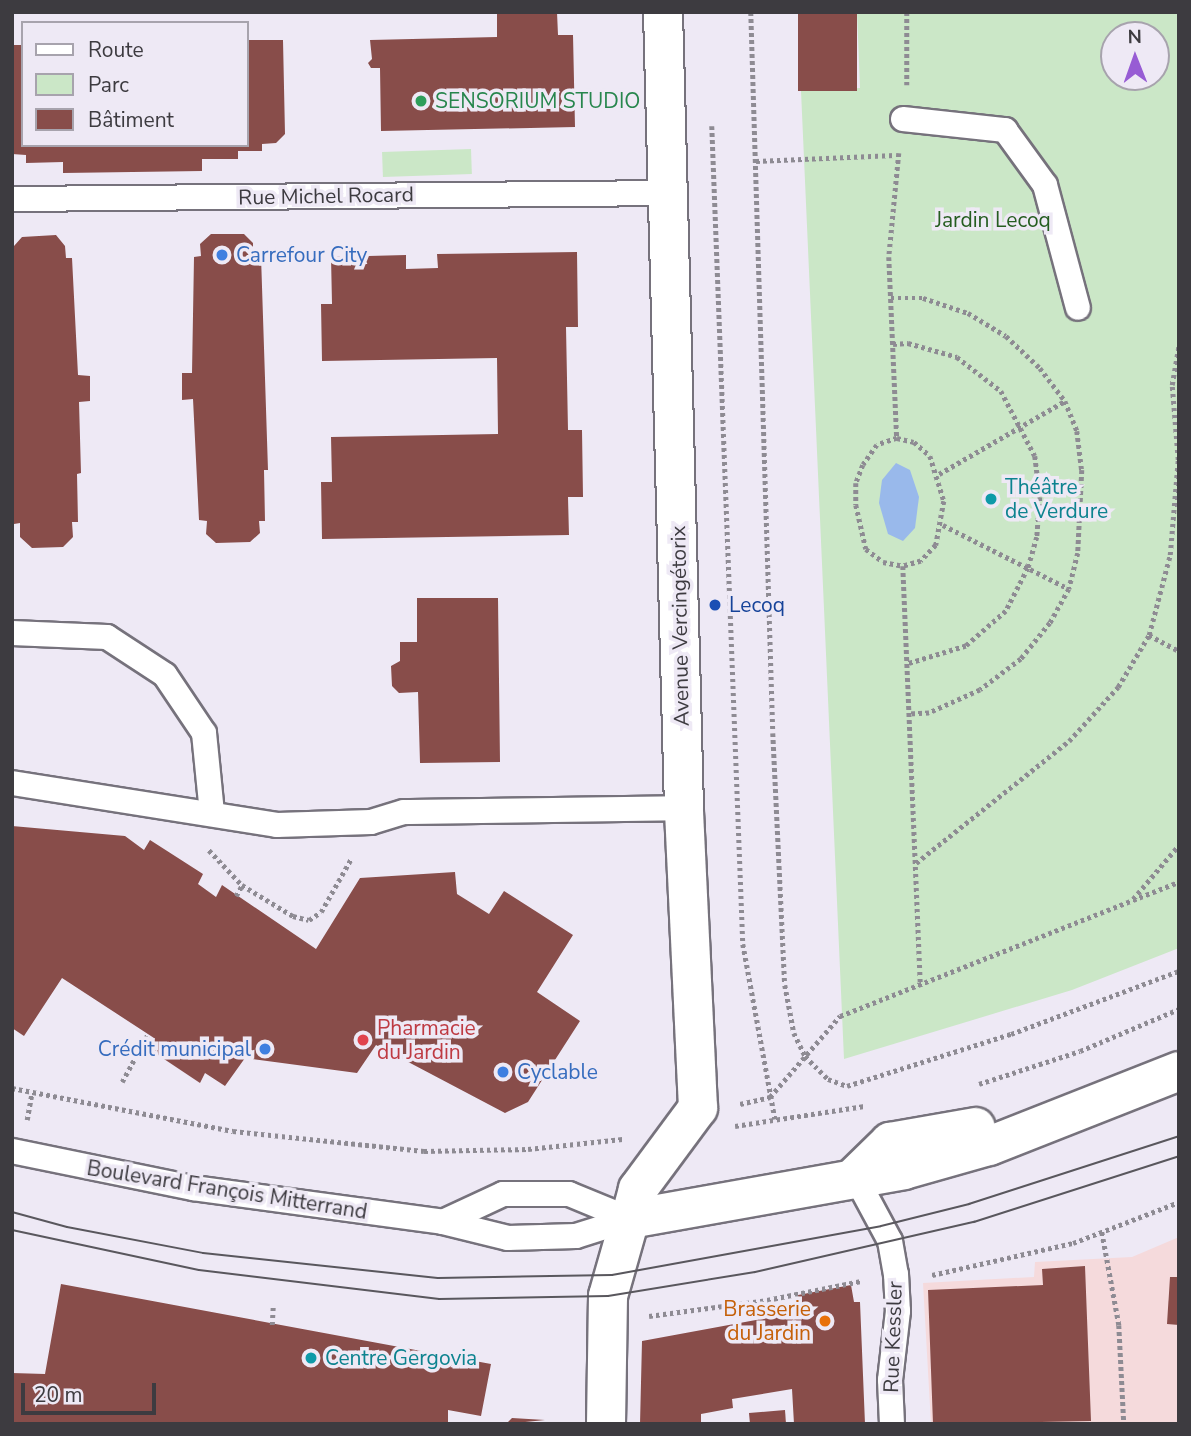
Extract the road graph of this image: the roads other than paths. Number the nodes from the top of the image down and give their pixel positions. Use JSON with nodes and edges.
{"nodes":[{"id":1,"x":663,"y":12,"type":"edge"},
{"id":2,"x":903,"y":119,"type":"road end"},
{"id":3,"x":655,"y":193,"type":"junction"},
{"id":4,"x":12,"y":200,"type":"edge"},
{"id":5,"x":1078,"y":308,"type":"dead end"},
{"id":6,"x":12,"y":633,"type":"edge"},
{"id":7,"x":12,"y":783,"type":"edge"},
{"id":8,"x":684,"y":808,"type":"junction"},
{"id":9,"x":212,"y":813,"type":"junction"},
{"id":10,"x":1179,"y":1071,"type":"edge"},
{"id":11,"x":12,"y":1151,"type":"edge"},
{"id":12,"x":855,"y":1176,"type":"junction"},
{"id":13,"x":630,"y":1219,"type":"junction"},
{"id":14,"x":443,"y":1222,"type":"junction"},
{"id":15,"x":606,"y":1424,"type":"edge"},
{"id":16,"x":892,"y":1424,"type":"edge"}],
"edges":[{"from":1,"to":3,"type":"street","name":"Avenue Vercingétorix"},
{"from":2,"to":5,"type":"lane"},
{"from":3,"to":4,"type":"lane","name":"Rue Michel Rocard"},
{"from":3,"to":8,"type":"street","name":"Avenue Vercingétorix"},
{"from":6,"to":9,"type":"lane"},
{"from":7,"to":9,"type":"lane"},
{"from":8,"to":9,"type":"lane"},
{"from":8,"to":13,"type":"street","name":"Avenue Vercingétorix"},
{"from":10,"to":12,"type":"street","name":"Boulevard François Mitterrand"},
{"from":11,"to":14,"type":"lane","name":"Boulevard François Mitterrand"},
{"from":12,"to":13,"type":"street","name":"Boulevard François Mitterrand"},
{"from":12,"to":16,"type":"lane","name":"Rue Kessler"},
{"from":13,"to":14,"type":"lane","name":"Boulevard François Mitterrand"},
{"from":13,"to":14,"type":"lane"},
{"from":13,"to":15,"type":"street","name":"Avenue Vercingétorix"}]}
